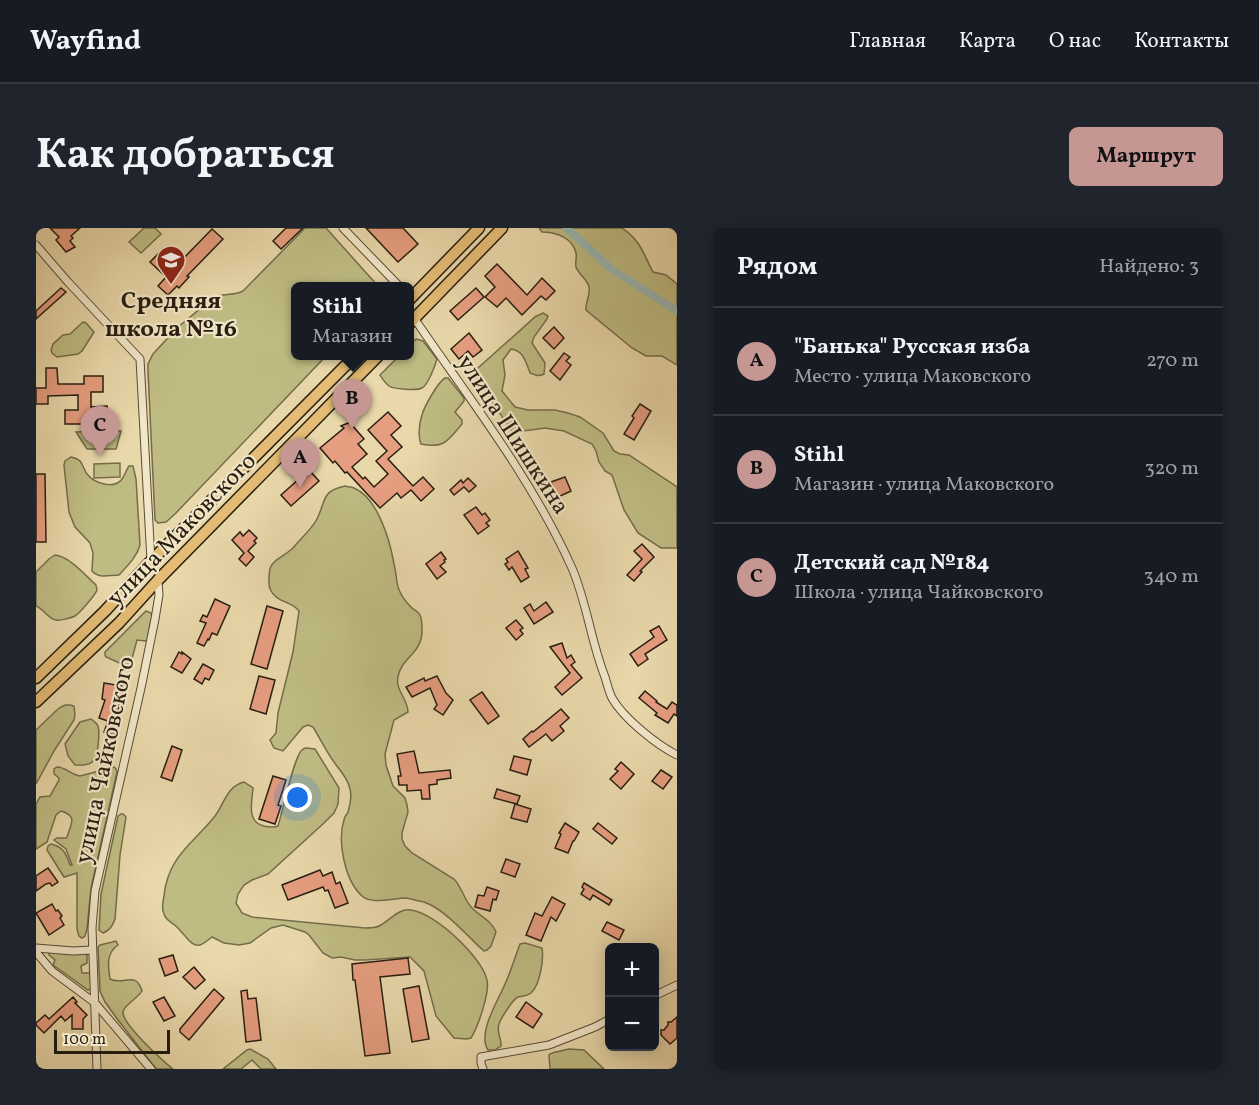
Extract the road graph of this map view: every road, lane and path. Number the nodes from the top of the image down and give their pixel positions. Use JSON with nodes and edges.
{"nodes":[{"id":1,"x":343,"y":228,"type":"edge"},
{"id":2,"x":479,"y":228,"type":"edge"},
{"id":3,"x":501,"y":228,"type":"edge"},
{"id":4,"x":36,"y":245,"type":"edge"},
{"id":5,"x":395,"y":282,"type":"edge"},
{"id":6,"x":414,"y":294,"type":"edge"},
{"id":7,"x":414,"y":319,"type":"edge"},
{"id":8,"x":414,"y":324,"type":"edge"},
{"id":9,"x":351,"y":360,"type":"edge"},
{"id":10,"x":374,"y":360,"type":"edge"},
{"id":11,"x":151,"y":561,"type":"junction"},
{"id":12,"x":158,"y":580,"type":"junction"},
{"id":13,"x":36,"y":678,"type":"edge"},
{"id":14,"x":36,"y":702,"type":"edge"},
{"id":15,"x":677,"y":755,"type":"edge"},
{"id":16,"x":36,"y":950,"type":"edge"},
{"id":17,"x":92,"y":950,"type":"junction"},
{"id":18,"x":677,"y":985,"type":"edge"},
{"id":19,"x":659,"y":994,"type":"edge"},
{"id":20,"x":95,"y":1003,"type":"junction"},
{"id":21,"x":605,"y":1021,"type":"edge"},
{"id":22,"x":97,"y":1069,"type":"edge"},
{"id":23,"x":151,"y":1069,"type":"edge"},
{"id":24,"x":483,"y":1069,"type":"edge"}],
"edges":[{"from":1,"to":5,"type":"street"},
{"from":2,"to":6,"type":"highway"},
{"from":3,"to":7,"type":"highway"},
{"from":4,"to":11,"type":"street"},
{"from":8,"to":15,"type":"street","name":"улица Шишкина"},
{"from":9,"to":11,"type":"highway","name":"улица Маковского"},
{"from":10,"to":12,"type":"highway","name":"улица Маковского"},
{"from":11,"to":13,"type":"highway","name":"улица Маковского"},
{"from":12,"to":14,"type":"highway","name":"улица Маковского"},
{"from":12,"to":17,"type":"street","name":"улица Чайковского"},
{"from":16,"to":17,"type":"street"},
{"from":16,"to":20,"type":"street"},
{"from":17,"to":20,"type":"street","name":"улица Чайковского"},
{"from":18,"to":19,"type":"street"},
{"from":20,"to":22,"type":"street","name":"улица Чайковского"},
{"from":20,"to":23,"type":"street"},
{"from":21,"to":24,"type":"street"}]}
